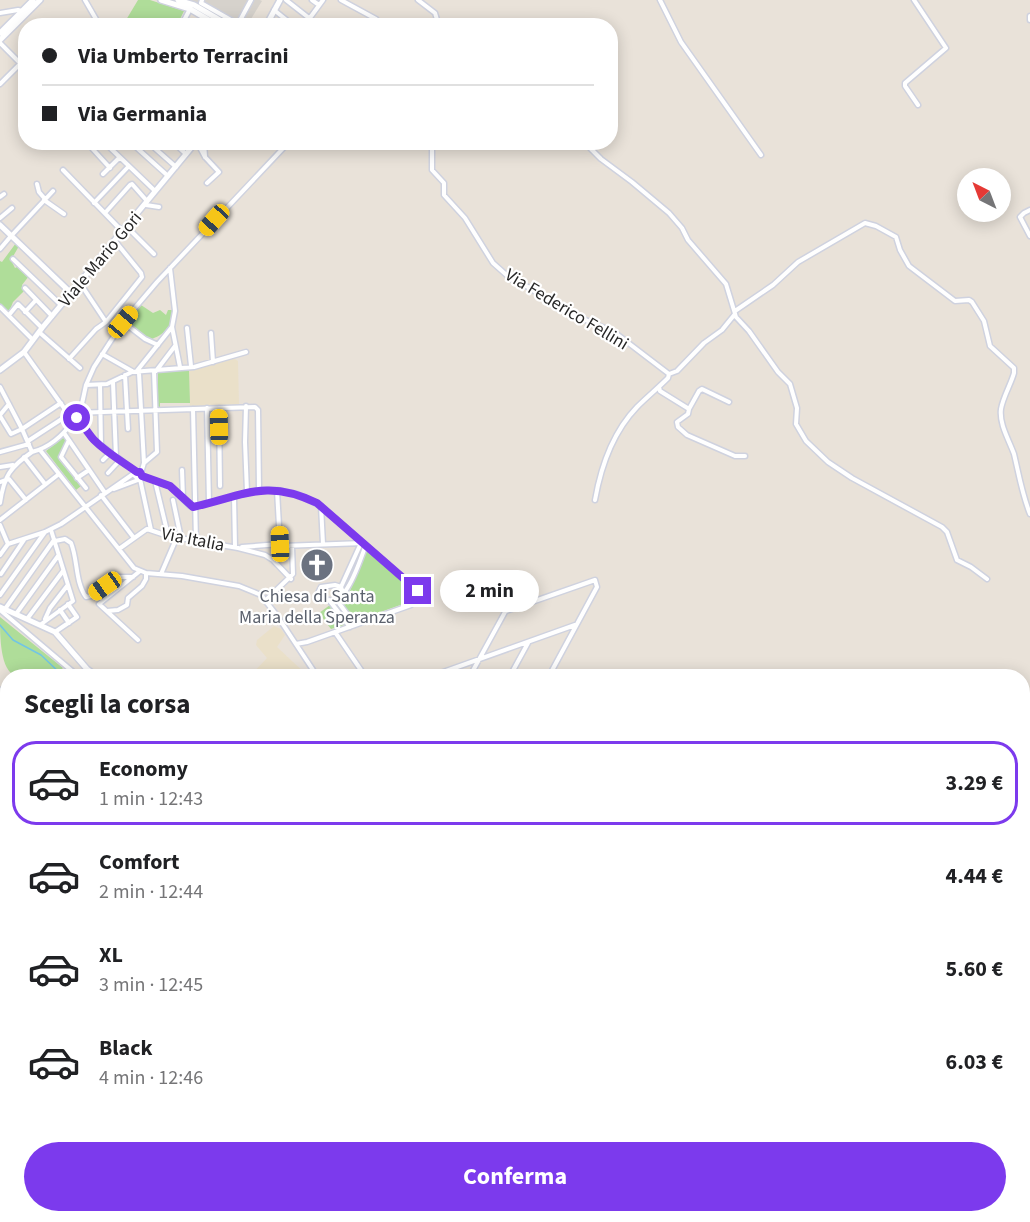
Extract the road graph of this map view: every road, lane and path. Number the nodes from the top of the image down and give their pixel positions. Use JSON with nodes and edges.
{"nodes":[{"id":1,"x":33,"y":0,"type":"edge"},
{"id":2,"x":40,"y":0,"type":"edge"},
{"id":3,"x":85,"y":0,"type":"edge"},
{"id":4,"x":161,"y":0,"type":"edge"},
{"id":5,"x":178,"y":0,"type":"edge"},
{"id":6,"x":202,"y":0,"type":"edge"},
{"id":7,"x":251,"y":0,"type":"edge"},
{"id":8,"x":280,"y":0,"type":"edge"},
{"id":9,"x":286,"y":0,"type":"edge"},
{"id":10,"x":312,"y":0,"type":"edge"},
{"id":11,"x":323,"y":0,"type":"edge"},
{"id":12,"x":341,"y":0,"type":"edge"},
{"id":13,"x":418,"y":0,"type":"edge"},
{"id":14,"x":660,"y":0,"type":"edge"},
{"id":15,"x":914,"y":0,"type":"edge"},
{"id":16,"x":191,"y":4,"type":"edge"},
{"id":17,"x":319,"y":5,"type":"junction"},
{"id":18,"x":274,"y":10,"type":"junction"},
{"id":19,"x":22,"y":11,"type":"junction"},
{"id":20,"x":0,"y":13,"type":"edge"},
{"id":21,"x":1030,"y":16,"type":"edge"},
{"id":22,"x":22,"y":18,"type":"edge"},
{"id":23,"x":95,"y":18,"type":"edge"},
{"id":24,"x":185,"y":18,"type":"edge"},
{"id":25,"x":209,"y":18,"type":"edge"},
{"id":26,"x":216,"y":18,"type":"edge"},
{"id":27,"x":226,"y":18,"type":"edge"},
{"id":28,"x":242,"y":18,"type":"edge"},
{"id":29,"x":270,"y":18,"type":"edge"},
{"id":30,"x":284,"y":18,"type":"edge"},
{"id":31,"x":309,"y":18,"type":"joint"},
{"id":32,"x":374,"y":18,"type":"edge"},
{"id":33,"x":437,"y":18,"type":"edge"},
{"id":34,"x":1030,"y":20,"type":"edge"},
{"id":35,"x":18,"y":23,"type":"edge"},
{"id":36,"x":0,"y":33,"type":"edge"},
{"id":37,"x":0,"y":41,"type":"edge"},
{"id":38,"x":18,"y":60,"type":"edge"},
{"id":39,"x":18,"y":66,"type":"edge"},
{"id":40,"x":0,"y":84,"type":"edge"},
{"id":41,"x":918,"y":105,"type":"dead end"},
{"id":42,"x":94,"y":150,"type":"edge"},
{"id":43,"x":112,"y":150,"type":"edge"},
{"id":44,"x":139,"y":150,"type":"edge"},
{"id":45,"x":157,"y":150,"type":"edge"},
{"id":46,"x":183,"y":150,"type":"edge"},
{"id":47,"x":200,"y":150,"type":"edge"},
{"id":48,"x":205,"y":150,"type":"edge"},
{"id":49,"x":281,"y":150,"type":"edge"},
{"id":50,"x":432,"y":150,"type":"edge"},
{"id":51,"x":592,"y":150,"type":"edge"},
{"id":52,"x":186,"y":152,"type":"junction"},
{"id":53,"x":761,"y":155,"type":"dead end"},
{"id":54,"x":205,"y":157,"type":"junction"},
{"id":55,"x":119,"y":158,"type":"junction"},
{"id":56,"x":128,"y":166,"type":"junction"},
{"id":57,"x":176,"y":167,"type":"junction"},
{"id":58,"x":110,"y":168,"type":"junction"},
{"id":59,"x":63,"y":170,"type":"dead end"},
{"id":60,"x":103,"y":174,"type":"dead end"},
{"id":61,"x":168,"y":177,"type":"junction"},
{"id":62,"x":207,"y":183,"type":"dead end"},
{"id":63,"x":37,"y":184,"type":"dead end"},
{"id":64,"x":53,"y":191,"type":"dead end"},
{"id":65,"x":156,"y":192,"type":"junction"},
{"id":66,"x":45,"y":199,"type":"junction"},
{"id":67,"x":94,"y":203,"type":"junction"},
{"id":68,"x":147,"y":203,"type":"junction"},
{"id":69,"x":159,"y":207,"type":"dead end"},
{"id":70,"x":12,"y":208,"type":"dead end"},
{"id":71,"x":1030,"y":210,"type":"edge"},
{"id":72,"x":105,"y":213,"type":"junction"},
{"id":73,"x":64,"y":214,"type":"dead end"},
{"id":74,"x":0,"y":221,"type":"edge"},
{"id":75,"x":125,"y":230,"type":"junction"},
{"id":76,"x":12,"y":235,"type":"junction"},
{"id":77,"x":1030,"y":236,"type":"edge"},
{"id":78,"x":115,"y":242,"type":"junction"},
{"id":79,"x":0,"y":249,"type":"edge"},
{"id":80,"x":154,"y":254,"type":"dead end"},
{"id":81,"x":13,"y":259,"type":"dead end"},
{"id":82,"x":170,"y":268,"type":"junction"},
{"id":83,"x":80,"y":283,"type":"junction"},
{"id":84,"x":24,"y":288,"type":"dead end"},
{"id":85,"x":71,"y":293,"type":"junction"},
{"id":86,"x":36,"y":300,"type":"junction"},
{"id":87,"x":61,"y":305,"type":"junction"},
{"id":88,"x":0,"y":307,"type":"edge"},
{"id":89,"x":25,"y":312,"type":"junction"},
{"id":90,"x":735,"y":313,"type":"junction"},
{"id":91,"x":9,"y":315,"type":"junction"},
{"id":92,"x":52,"y":316,"type":"junction"},
{"id":93,"x":106,"y":322,"type":"junction"},
{"id":94,"x":123,"y":322,"type":"junction"},
{"id":95,"x":172,"y":327,"type":"junction"},
{"id":96,"x":187,"y":328,"type":"dead end"},
{"id":97,"x":40,"y":330,"type":"junction"},
{"id":98,"x":211,"y":333,"type":"dead end"},
{"id":99,"x":33,"y":340,"type":"junction"},
{"id":100,"x":158,"y":345,"type":"junction"},
{"id":101,"x":175,"y":346,"type":"junction"},
{"id":102,"x":24,"y":352,"type":"junction"},
{"id":103,"x":246,"y":352,"type":"dead end"},
{"id":104,"x":102,"y":354,"type":"junction"},
{"id":105,"x":69,"y":359,"type":"junction"},
{"id":106,"x":213,"y":362,"type":"junction"},
{"id":107,"x":191,"y":366,"type":"junction"},
{"id":108,"x":180,"y":367,"type":"junction"},
{"id":109,"x":80,"y":368,"type":"dead end"},
{"id":110,"x":0,"y":370,"type":"edge"},
{"id":111,"x":155,"y":371,"type":"junction"},
{"id":112,"x":136,"y":372,"type":"junction"},
{"id":113,"x":669,"y":374,"type":"junction"},
{"id":114,"x":125,"y":375,"type":"junction"},
{"id":115,"x":113,"y":381,"type":"junction"},
{"id":116,"x":86,"y":385,"type":"junction"},
{"id":117,"x":100,"y":385,"type":"junction"},
{"id":118,"x":0,"y":387,"type":"edge"},
{"id":119,"x":659,"y":387,"type":"junction"},
{"id":120,"x":729,"y":402,"type":"dead end"},
{"id":121,"x":61,"y":403,"type":"junction"},
{"id":122,"x":9,"y":404,"type":"junction"},
{"id":123,"x":246,"y":406,"type":"junction"},
{"id":124,"x":207,"y":408,"type":"junction"},
{"id":125,"x":219,"y":408,"type":"junction"},
{"id":126,"x":193,"y":409,"type":"junction"},
{"id":127,"x":689,"y":410,"type":"junction"},
{"id":128,"x":141,"y":411,"type":"junction"},
{"id":129,"x":154,"y":411,"type":"junction"},
{"id":130,"x":114,"y":412,"type":"junction"},
{"id":131,"x":127,"y":412,"type":"junction"},
{"id":132,"x":101,"y":413,"type":"junction"},
{"id":133,"x":0,"y":416,"type":"edge"},
{"id":134,"x":73,"y":416,"type":"junction"},
{"id":135,"x":22,"y":429,"type":"junction"},
{"id":136,"x":128,"y":429,"type":"dead end"},
{"id":137,"x":64,"y":433,"type":"junction"},
{"id":138,"x":69,"y":440,"type":"junction"},
{"id":139,"x":28,"y":443,"type":"junction"},
{"id":140,"x":101,"y":446,"type":"junction"},
{"id":141,"x":40,"y":450,"type":"junction"},
{"id":142,"x":32,"y":452,"type":"junction"},
{"id":143,"x":0,"y":453,"type":"edge"},
{"id":144,"x":110,"y":453,"type":"junction"},
{"id":145,"x":745,"y":456,"type":"dead end"},
{"id":146,"x":24,"y":457,"type":"junction"},
{"id":147,"x":118,"y":459,"type":"junction"},
{"id":148,"x":103,"y":460,"type":"dead end"},
{"id":149,"x":144,"y":463,"type":"junction"},
{"id":150,"x":13,"y":465,"type":"junction"},
{"id":151,"x":0,"y":467,"type":"edge"},
{"id":152,"x":89,"y":470,"type":"junction"},
{"id":153,"x":182,"y":470,"type":"dead end"},
{"id":154,"x":108,"y":473,"type":"dead end"},
{"id":155,"x":59,"y":474,"type":"junction"},
{"id":156,"x":139,"y":475,"type":"junction"},
{"id":157,"x":77,"y":478,"type":"junction"},
{"id":158,"x":6,"y":480,"type":"junction"},
{"id":159,"x":155,"y":480,"type":"junction"},
{"id":160,"x":0,"y":482,"type":"edge"},
{"id":161,"x":45,"y":484,"type":"junction"},
{"id":162,"x":220,"y":486,"type":"dead end"},
{"id":163,"x":86,"y":488,"type":"dead end"},
{"id":164,"x":259,"y":490,"type":"junction"},
{"id":165,"x":277,"y":490,"type":"junction"},
{"id":166,"x":247,"y":492,"type":"junction"},
{"id":167,"x":103,"y":494,"type":"junction"},
{"id":168,"x":1,"y":496,"type":"edge"},
{"id":169,"x":234,"y":496,"type":"junction"},
{"id":170,"x":183,"y":498,"type":"junction"},
{"id":171,"x":26,"y":500,"type":"junction"},
{"id":172,"x":173,"y":500,"type":"dead end"},
{"id":173,"x":595,"y":500,"type":"dead end"},
{"id":174,"x":0,"y":503,"type":"edge"},
{"id":175,"x":209,"y":503,"type":"junction"},
{"id":176,"x":195,"y":506,"type":"junction"},
{"id":177,"x":321,"y":506,"type":"junction"},
{"id":178,"x":86,"y":508,"type":"junction"},
{"id":179,"x":1030,"y":514,"type":"edge"},
{"id":180,"x":0,"y":524,"type":"edge"},
{"id":181,"x":51,"y":530,"type":"junction"},
{"id":182,"x":152,"y":530,"type":"junction"},
{"id":183,"x":45,"y":532,"type":"junction"},
{"id":184,"x":168,"y":536,"type":"junction"},
{"id":185,"x":134,"y":538,"type":"junction"},
{"id":186,"x":179,"y":538,"type":"junction"},
{"id":187,"x":25,"y":539,"type":"junction"},
{"id":188,"x":55,"y":541,"type":"junction"},
{"id":189,"x":196,"y":541,"type":"junction"},
{"id":190,"x":8,"y":544,"type":"junction"},
{"id":191,"x":280,"y":544,"type":"junction"},
{"id":192,"x":323,"y":544,"type":"junction"},
{"id":193,"x":363,"y":544,"type":"junction"},
{"id":194,"x":292,"y":546,"type":"junction"},
{"id":195,"x":237,"y":547,"type":"junction"},
{"id":196,"x":119,"y":549,"type":"junction"},
{"id":197,"x":0,"y":555,"type":"edge"},
{"id":198,"x":59,"y":555,"type":"junction"},
{"id":199,"x":63,"y":570,"type":"junction"},
{"id":200,"x":140,"y":572,"type":"junction"},
{"id":201,"x":146,"y":573,"type":"junction"},
{"id":202,"x":0,"y":574,"type":"edge"},
{"id":203,"x":161,"y":574,"type":"junction"},
{"id":204,"x":133,"y":577,"type":"junction"},
{"id":205,"x":291,"y":579,"type":"junction"},
{"id":206,"x":987,"y":579,"type":"dead end"},
{"id":207,"x":10,"y":580,"type":"junction"},
{"id":208,"x":68,"y":585,"type":"junction"},
{"id":209,"x":341,"y":587,"type":"junction"},
{"id":210,"x":516,"y":592,"type":"dead end"},
{"id":211,"x":343,"y":593,"type":"junction"},
{"id":212,"x":0,"y":595,"type":"edge"},
{"id":213,"x":336,"y":599,"type":"junction"},
{"id":214,"x":266,"y":600,"type":"junction"},
{"id":215,"x":329,"y":600,"type":"junction"},
{"id":216,"x":68,"y":604,"type":"junction"},
{"id":217,"x":2,"y":609,"type":"edge"},
{"id":218,"x":60,"y":610,"type":"junction"},
{"id":219,"x":106,"y":611,"type":"junction"},
{"id":220,"x":506,"y":611,"type":"junction"},
{"id":221,"x":13,"y":614,"type":"junction"},
{"id":222,"x":27,"y":619,"type":"junction"},
{"id":223,"x":42,"y":623,"type":"junction"},
{"id":224,"x":70,"y":623,"type":"junction"},
{"id":225,"x":352,"y":626,"type":"junction"},
{"id":226,"x":575,"y":626,"type":"junction"},
{"id":227,"x":55,"y":632,"type":"junction"},
{"id":228,"x":335,"y":632,"type":"junction"},
{"id":229,"x":138,"y":640,"type":"dead end"},
{"id":230,"x":528,"y":642,"type":"junction"},
{"id":231,"x":296,"y":644,"type":"junction"},
{"id":232,"x":479,"y":660,"type":"junction"},
{"id":233,"x":71,"y":669,"type":"edge"},
{"id":234,"x":87,"y":669,"type":"edge"},
{"id":235,"x":312,"y":669,"type":"edge"},
{"id":236,"x":360,"y":669,"type":"edge"},
{"id":237,"x":453,"y":669,"type":"edge"},
{"id":238,"x":474,"y":669,"type":"edge"},
{"id":239,"x":514,"y":669,"type":"edge"},
{"id":240,"x":553,"y":669,"type":"edge"}],
"edges":[{"from":1,"to":19,"type":"main road"},
{"from":2,"to":22,"type":"main road"},
{"from":3,"to":23,"type":"street"},
{"from":4,"to":16,"type":"main road"},
{"from":5,"to":16,"type":"main road"},
{"from":6,"to":27,"type":"street"},
{"from":7,"to":28,"type":"street"},
{"from":8,"to":18,"type":"main road"},
{"from":9,"to":31,"type":"street"},
{"from":10,"to":17,"type":"street"},
{"from":11,"to":17,"type":"street"},
{"from":12,"to":32,"type":"street"},
{"from":13,"to":33,"type":"street"},
{"from":14,"to":53,"type":"street"},
{"from":15,"to":41,"type":"street"},
{"from":16,"to":24,"type":"street"},
{"from":16,"to":25,"type":"main road"},
{"from":16,"to":26,"type":"main road"},
{"from":17,"to":31,"type":"street"},
{"from":18,"to":29,"type":"main road"},
{"from":18,"to":30,"type":"street"},
{"from":19,"to":20,"type":"street"},
{"from":19,"to":36,"type":"main road"},
{"from":21,"to":34,"type":"street"},
{"from":35,"to":37,"type":"main road"},
{"from":37,"to":38,"type":"street"},
{"from":39,"to":40,"type":"street"},
{"from":42,"to":58,"type":"street"},
{"from":43,"to":55,"type":"street"},
{"from":44,"to":61,"type":"street"},
{"from":45,"to":57,"type":"street"},
{"from":46,"to":52,"type":"street"},
{"from":47,"to":54,"type":"street"},
{"from":48,"to":54,"type":"street"},
{"from":49,"to":82,"type":"street"},
{"from":50,"to":113,"type":"street","name":"Via Federico Fellini"},
{"from":51,"to":90,"type":"street"},
{"from":52,"to":54,"type":"street"},
{"from":52,"to":57,"type":"main road","name":"Viale Mario Gori"},
{"from":54,"to":62,"type":"street"},
{"from":55,"to":56,"type":"street"},
{"from":55,"to":58,"type":"street"},
{"from":56,"to":65,"type":"street"},
{"from":56,"to":67,"type":"street"},
{"from":57,"to":61,"type":"main road","name":"Viale Mario Gori"},
{"from":58,"to":60,"type":"street"},
{"from":59,"to":67,"type":"street"},
{"from":61,"to":65,"type":"main road","name":"Viale Mario Gori"},
{"from":63,"to":66,"type":"street"},
{"from":64,"to":66,"type":"street"},
{"from":65,"to":68,"type":"main road","name":"Viale Mario Gori"},
{"from":66,"to":73,"type":"street"},
{"from":66,"to":76,"type":"street"},
{"from":67,"to":72,"type":"street"},
{"from":68,"to":69,"type":"street"},
{"from":68,"to":72,"type":"street"},
{"from":68,"to":75,"type":"main road","name":"Viale Mario Gori"},
{"from":70,"to":74,"type":"street"},
{"from":71,"to":77,"type":"street"},
{"from":72,"to":75,"type":"street"},
{"from":74,"to":76,"type":"main road"},
{"from":75,"to":78,"type":"main road","name":"Viale Mario Gori"},
{"from":75,"to":80,"type":"street"},
{"from":76,"to":79,"type":"street"},
{"from":76,"to":85,"type":"main road"},
{"from":78,"to":83,"type":"main road","name":"Viale Mario Gori"},
{"from":78,"to":93,"type":"street"},
{"from":81,"to":87,"type":"street"},
{"from":82,"to":94,"type":"street"},
{"from":82,"to":95,"type":"street"},
{"from":83,"to":85,"type":"main road","name":"Viale Mario Gori"},
{"from":83,"to":93,"type":"street"},
{"from":84,"to":86,"type":"street"},
{"from":85,"to":87,"type":"main road","name":"Viale Mario Gori"},
{"from":86,"to":89,"type":"street"},
{"from":86,"to":92,"type":"street"},
{"from":87,"to":92,"type":"main road","name":"Viale Mario Gori"},
{"from":88,"to":91,"type":"street"},
{"from":89,"to":91,"type":"street"},
{"from":89,"to":97,"type":"street"},
{"from":90,"to":113,"type":"street"},
{"from":90,"to":179,"type":"street"},
{"from":90,"to":206,"type":"street"},
{"from":91,"to":99,"type":"street"},
{"from":92,"to":97,"type":"main road","name":"Viale Mario Gori"},
{"from":93,"to":105,"type":"street"},
{"from":94,"to":100,"type":"street"},
{"from":94,"to":104,"type":"street"},
{"from":95,"to":100,"type":"street"},
{"from":95,"to":101,"type":"street"},
{"from":96,"to":107,"type":"street"},
{"from":97,"to":99,"type":"main road","name":"Viale Mario Gori"},
{"from":97,"to":105,"type":"street"},
{"from":98,"to":106,"type":"street"},
{"from":99,"to":102,"type":"main road","name":"Viale Mario Gori"},
{"from":100,"to":112,"type":"street"},
{"from":101,"to":108,"type":"street"},
{"from":101,"to":111,"type":"street"},
{"from":102,"to":110,"type":"main road","name":"Viale Mario Gori"},
{"from":102,"to":121,"type":"street"},
{"from":103,"to":106,"type":"street"},
{"from":104,"to":112,"type":"street"},
{"from":104,"to":116,"type":"street"},
{"from":105,"to":109,"type":"street"},
{"from":106,"to":107,"type":"street"},
{"from":107,"to":108,"type":"street"},
{"from":108,"to":111,"type":"street"},
{"from":111,"to":112,"type":"street"},
{"from":111,"to":129,"type":"street"},
{"from":112,"to":114,"type":"street"},
{"from":112,"to":128,"type":"street"},
{"from":113,"to":119,"type":"street"},
{"from":114,"to":115,"type":"street"},
{"from":114,"to":131,"type":"street"},
{"from":115,"to":117,"type":"street"},
{"from":115,"to":130,"type":"street"},
{"from":116,"to":117,"type":"street"},
{"from":116,"to":134,"type":"street"},
{"from":117,"to":132,"type":"street"},
{"from":118,"to":122,"type":"street"},
{"from":119,"to":127,"type":"street"},
{"from":119,"to":173,"type":"street"},
{"from":120,"to":127,"type":"street"},
{"from":121,"to":134,"type":"street"},
{"from":121,"to":135,"type":"street"},
{"from":122,"to":133,"type":"street"},
{"from":122,"to":135,"type":"street"},
{"from":123,"to":125,"type":"street"},
{"from":123,"to":164,"type":"street"},
{"from":123,"to":166,"type":"street"},
{"from":124,"to":125,"type":"street"},
{"from":124,"to":126,"type":"street"},
{"from":124,"to":175,"type":"street"},
{"from":125,"to":162,"type":"street"},
{"from":126,"to":129,"type":"street"},
{"from":126,"to":176,"type":"street"},
{"from":127,"to":145,"type":"street"},
{"from":128,"to":129,"type":"street"},
{"from":128,"to":131,"type":"street"},
{"from":128,"to":149,"type":"street"},
{"from":129,"to":149,"type":"street"},
{"from":130,"to":131,"type":"street"},
{"from":130,"to":132,"type":"street"},
{"from":130,"to":147,"type":"street"},
{"from":131,"to":136,"type":"street"},
{"from":132,"to":134,"type":"street"},
{"from":132,"to":140,"type":"street"},
{"from":133,"to":135,"type":"street"},
{"from":134,"to":137,"type":"street"},
{"from":134,"to":139,"type":"street"},
{"from":134,"to":140,"type":"street"},
{"from":135,"to":139,"type":"street"},
{"from":137,"to":138,"type":"street"},
{"from":137,"to":141,"type":"street"},
{"from":138,"to":152,"type":"street"},
{"from":138,"to":157,"type":"street"},
{"from":139,"to":142,"type":"street"},
{"from":139,"to":143,"type":"street"},
{"from":140,"to":144,"type":"street"},
{"from":141,"to":142,"type":"street"},
{"from":141,"to":155,"type":"street"},
{"from":142,"to":146,"type":"street"},
{"from":144,"to":147,"type":"street"},
{"from":144,"to":148,"type":"street"},
{"from":146,"to":150,"type":"street"},
{"from":146,"to":161,"type":"street"},
{"from":147,"to":154,"type":"street"},
{"from":147,"to":156,"type":"street"},
{"from":149,"to":156,"type":"street"},
{"from":150,"to":151,"type":"street"},
{"from":150,"to":158,"type":"street"},
{"from":152,"to":157,"type":"street"},
{"from":152,"to":167,"type":"street"},
{"from":153,"to":170,"type":"street"},
{"from":155,"to":161,"type":"street"},
{"from":155,"to":178,"type":"street"},
{"from":156,"to":159,"type":"street"},
{"from":156,"to":167,"type":"street"},
{"from":156,"to":182,"type":"street"},
{"from":157,"to":163,"type":"street"},
{"from":158,"to":160,"type":"street"},
{"from":158,"to":168,"type":"street"},
{"from":158,"to":171,"type":"street"},
{"from":159,"to":170,"type":"street"},
{"from":159,"to":184,"type":"street"},
{"from":161,"to":171,"type":"street"},
{"from":164,"to":165,"type":"street"},
{"from":164,"to":166,"type":"street"},
{"from":165,"to":177,"type":"street"},
{"from":165,"to":191,"type":"street"},
{"from":166,"to":169,"type":"street"},
{"from":167,"to":178,"type":"street"},
{"from":167,"to":185,"type":"street"},
{"from":168,"to":174,"type":"street"},
{"from":169,"to":175,"type":"street"},
{"from":169,"to":195,"type":"street"},
{"from":170,"to":176,"type":"street"},
{"from":171,"to":180,"type":"street"},
{"from":172,"to":186,"type":"street"},
{"from":175,"to":176,"type":"street"},
{"from":176,"to":189,"type":"street"},
{"from":177,"to":192,"type":"street"},
{"from":177,"to":193,"type":"street"},
{"from":178,"to":181,"type":"street"},
{"from":178,"to":196,"type":"street"},
{"from":180,"to":190,"type":"street"},
{"from":181,"to":183,"type":"street"},
{"from":181,"to":188,"type":"street"},
{"from":182,"to":184,"type":"street","name":"Via Italia"},
{"from":182,"to":185,"type":"street","name":"Via Italia"},
{"from":183,"to":187,"type":"street"},
{"from":183,"to":207,"type":"street"},
{"from":184,"to":186,"type":"street","name":"Via Italia"},
{"from":185,"to":196,"type":"street","name":"Via Italia"},
{"from":186,"to":189,"type":"street","name":"Via Italia"},
{"from":186,"to":203,"type":"street"},
{"from":187,"to":190,"type":"street"},
{"from":187,"to":202,"type":"street"},
{"from":188,"to":198,"type":"street"},
{"from":188,"to":204,"type":"street"},
{"from":188,"to":217,"type":"street"},
{"from":189,"to":195,"type":"street","name":"Via Italia"},
{"from":190,"to":197,"type":"street"},
{"from":191,"to":194,"type":"street"},
{"from":191,"to":195,"type":"street"},
{"from":192,"to":193,"type":"street"},
{"from":192,"to":194,"type":"street"},
{"from":193,"to":209,"type":"street"},
{"from":193,"to":211,"type":"street"},
{"from":193,"to":225,"type":"street"},
{"from":194,"to":205,"type":"street"},
{"from":195,"to":205,"type":"street"},
{"from":196,"to":200,"type":"street"},
{"from":198,"to":199,"type":"street"},
{"from":198,"to":221,"type":"street"},
{"from":199,"to":208,"type":"street"},
{"from":199,"to":222,"type":"street"},
{"from":200,"to":201,"type":"street"},
{"from":200,"to":204,"type":"street"},
{"from":201,"to":203,"type":"street"},
{"from":201,"to":219,"type":"street"},
{"from":202,"to":207,"type":"street"},
{"from":203,"to":214,"type":"street"},
{"from":204,"to":219,"type":"street"},
{"from":205,"to":214,"type":"street"},
{"from":207,"to":212,"type":"street"},
{"from":208,"to":216,"type":"street"},
{"from":208,"to":223,"type":"street"},
{"from":209,"to":211,"type":"street"},
{"from":209,"to":215,"type":"street"},
{"from":210,"to":220,"type":"street"},
{"from":211,"to":213,"type":"street"},
{"from":213,"to":215,"type":"street"},
{"from":213,"to":225,"type":"street"},
{"from":214,"to":231,"type":"street"},
{"from":215,"to":225,"type":"street"},
{"from":216,"to":218,"type":"street"},
{"from":216,"to":224,"type":"street"},
{"from":217,"to":221,"type":"main road"},
{"from":218,"to":223,"type":"street"},
{"from":218,"to":224,"type":"street"},
{"from":219,"to":229,"type":"street"},
{"from":220,"to":226,"type":"street"},
{"from":220,"to":232,"type":"street"},
{"from":221,"to":222,"type":"main road"},
{"from":221,"to":233,"type":"street"},
{"from":222,"to":223,"type":"main road"},
{"from":223,"to":227,"type":"main road"},
{"from":224,"to":227,"type":"street"},
{"from":225,"to":228,"type":"street"},
{"from":226,"to":230,"type":"street"},
{"from":226,"to":240,"type":"street"},
{"from":227,"to":234,"type":"main road"},
{"from":228,"to":231,"type":"street"},
{"from":228,"to":236,"type":"street"},
{"from":230,"to":232,"type":"street"},
{"from":230,"to":239,"type":"street"},
{"from":231,"to":235,"type":"street"},
{"from":232,"to":237,"type":"street"},
{"from":232,"to":238,"type":"street"}]}
